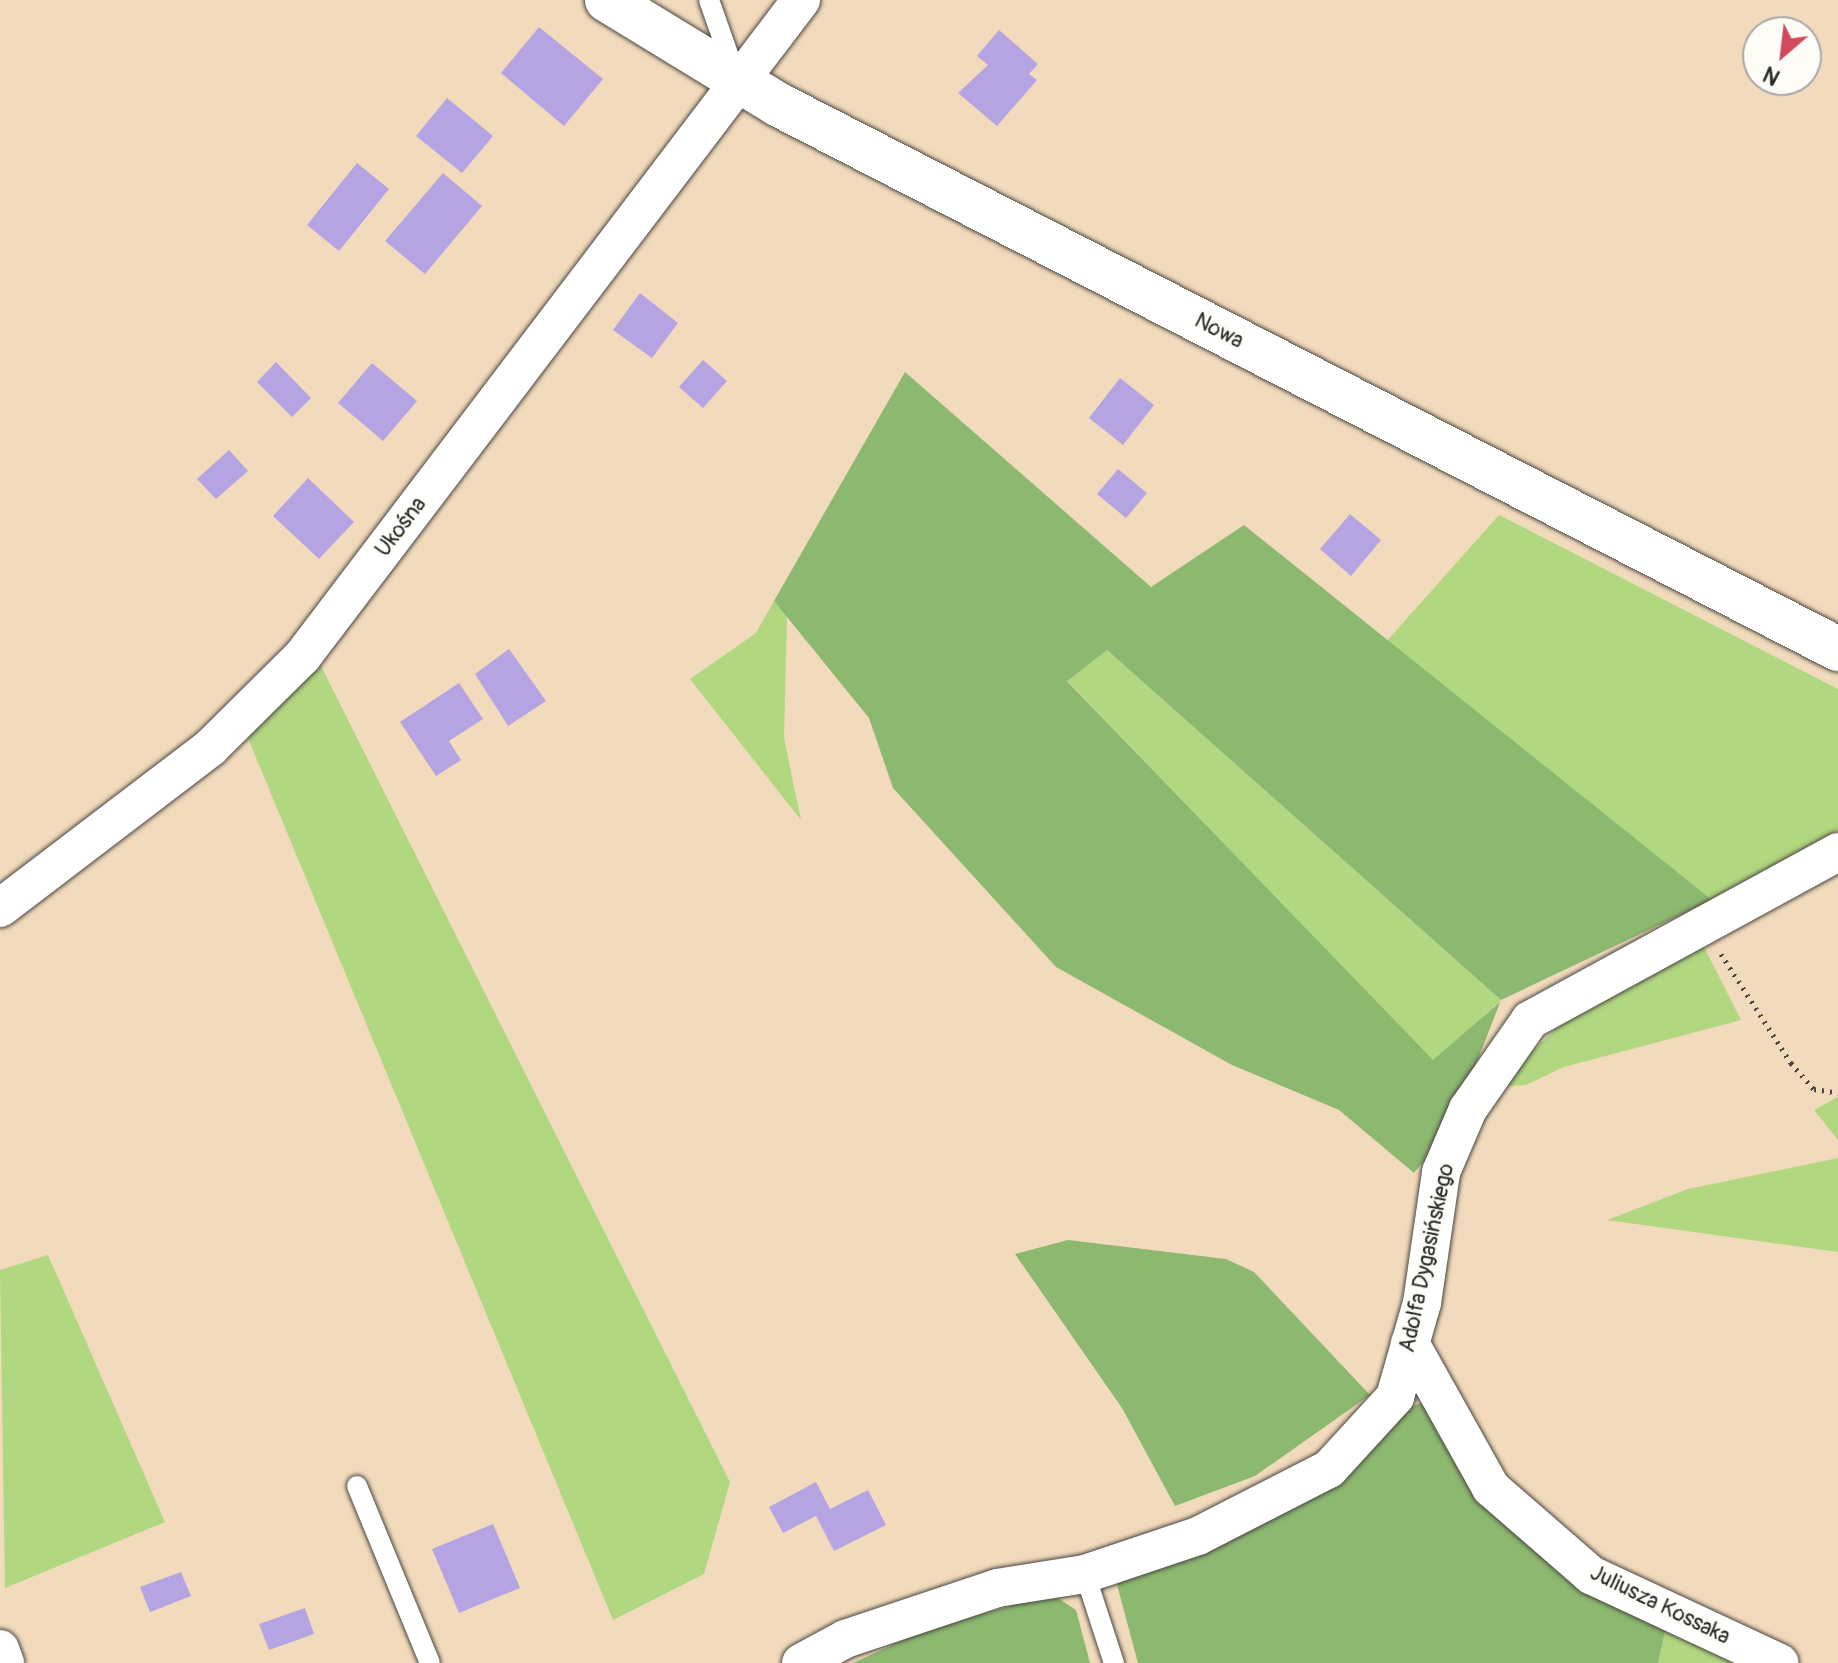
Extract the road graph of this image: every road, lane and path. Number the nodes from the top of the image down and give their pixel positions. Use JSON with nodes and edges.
{"nodes":[{"id":1,"x":607,"y":0,"type":"edge"},
{"id":2,"x":709,"y":0,"type":"edge"},
{"id":3,"x":801,"y":0,"type":"edge"},
{"id":4,"x":737,"y":82,"type":"junction"},
{"id":5,"x":1838,"y":649,"type":"edge"},
{"id":6,"x":1838,"y":852,"type":"edge"},
{"id":7,"x":0,"y":908,"type":"edge"},
{"id":8,"x":1707,"y":924,"type":"junction"},
{"id":9,"x":1838,"y":1093,"type":"edge"},
{"id":10,"x":1410,"y":1343,"type":"junction"},
{"id":11,"x":357,"y":1486,"type":"dead end"},
{"id":12,"x":1085,"y":1574,"type":"junction"},
{"id":13,"x":0,"y":1649,"type":"edge"},
{"id":14,"x":5,"y":1663,"type":"edge"},
{"id":15,"x":430,"y":1663,"type":"edge"},
{"id":16,"x":801,"y":1663,"type":"edge"},
{"id":17,"x":1114,"y":1663,"type":"edge"},
{"id":18,"x":1780,"y":1663,"type":"edge"}],
"edges":[{"from":1,"to":4,"type":"street","name":"Nowa"},
{"from":2,"to":4,"type":"lane"},
{"from":3,"to":4,"type":"street","name":"Ukośna"},
{"from":4,"to":5,"type":"street","name":"Nowa"},
{"from":4,"to":7,"type":"street","name":"Ukośna"},
{"from":6,"to":8,"type":"street","name":"Adolfa Dygasińskiego"},
{"from":8,"to":9,"type":"path"},
{"from":8,"to":10,"type":"street","name":"Adolfa Dygasińskiego"},
{"from":10,"to":12,"type":"street","name":"Adolfa Dygasińskiego"},
{"from":10,"to":18,"type":"street","name":"Juliusza Kossaka"},
{"from":11,"to":15,"type":"lane"},
{"from":12,"to":16,"type":"street","name":"Adolfa Dygasińskiego"},
{"from":12,"to":17,"type":"lane"},
{"from":13,"to":14,"type":"street"}]}
